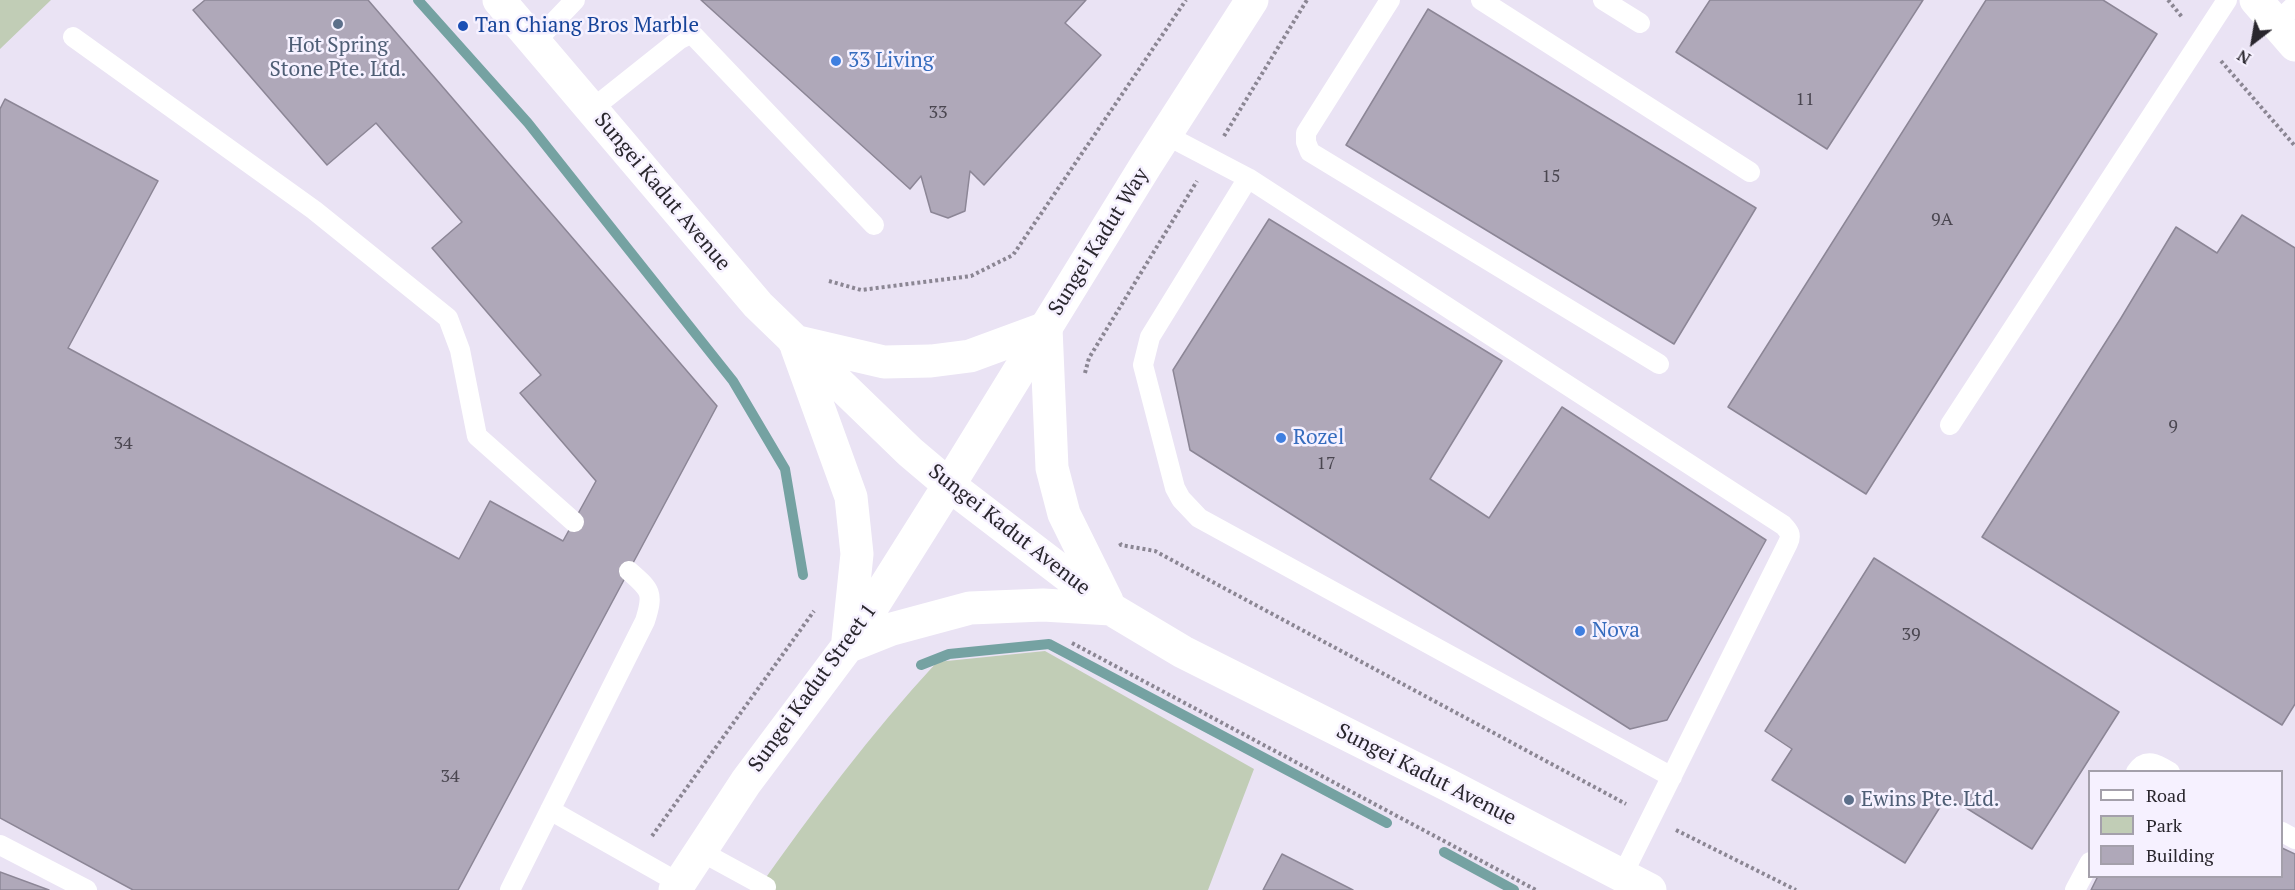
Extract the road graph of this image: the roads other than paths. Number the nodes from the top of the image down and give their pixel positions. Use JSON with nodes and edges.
{"nodes":[{"id":1,"x":500,"y":0,"type":"edge"},
{"id":2,"x":575,"y":0,"type":"edge"},
{"id":3,"x":1252,"y":0,"type":"edge"},
{"id":4,"x":1390,"y":0,"type":"edge"},
{"id":5,"x":1481,"y":0,"type":"edge"},
{"id":6,"x":1604,"y":0,"type":"edge"},
{"id":7,"x":2227,"y":0,"type":"edge"},
{"id":8,"x":1640,"y":23,"type":"dead end"},
{"id":9,"x":73,"y":37,"type":"dead end"},
{"id":10,"x":535,"y":42,"type":"junction"},
{"id":11,"x":592,"y":109,"type":"junction"},
{"id":12,"x":1166,"y":135,"type":"junction"},
{"id":13,"x":1750,"y":172,"type":"dead end"},
{"id":14,"x":1248,"y":178,"type":"junction"},
{"id":15,"x":874,"y":225,"type":"dead end"},
{"id":16,"x":1046,"y":328,"type":"junction"},
{"id":17,"x":794,"y":341,"type":"junction"},
{"id":18,"x":1659,"y":364,"type":"dead end"},
{"id":19,"x":1950,"y":425,"type":"dead end"},
{"id":20,"x":949,"y":485,"type":"junction"},
{"id":21,"x":574,"y":522,"type":"dead end"},
{"id":22,"x":629,"y":571,"type":"dead end"},
{"id":23,"x":1111,"y":609,"type":"junction"},
{"id":24,"x":847,"y":647,"type":"junction"},
{"id":25,"x":2137,"y":770,"type":"edge"},
{"id":26,"x":2168,"y":770,"type":"edge"},
{"id":27,"x":1672,"y":777,"type":"junction"},
{"id":28,"x":550,"y":810,"type":"junction"},
{"id":29,"x":0,"y":845,"type":"edge"},
{"id":30,"x":700,"y":851,"type":"junction"},
{"id":31,"x":2088,"y":866,"type":"edge"},
{"id":32,"x":1636,"y":883,"type":"edge"},
{"id":33,"x":677,"y":887,"type":"edge"},
{"id":34,"x":766,"y":887,"type":"dead end"},
{"id":35,"x":87,"y":890,"type":"edge"},
{"id":36,"x":510,"y":890,"type":"edge"},
{"id":37,"x":2075,"y":890,"type":"edge"}],
"edges":[{"from":1,"to":10,"type":"street","name":"Sungei Kadut Avenue"},
{"from":2,"to":10,"type":"lane"},
{"from":3,"to":12,"type":"street","name":"Sungei Kadut Way"},
{"from":4,"to":18,"type":"lane"},
{"from":5,"to":13,"type":"lane"},
{"from":6,"to":8,"type":"lane"},
{"from":7,"to":19,"type":"lane"},
{"from":9,"to":21,"type":"lane"},
{"from":10,"to":11,"type":"street","name":"Sungei Kadut Avenue"},
{"from":11,"to":15,"type":"lane"},
{"from":11,"to":17,"type":"street","name":"Sungei Kadut Avenue"},
{"from":12,"to":14,"type":"lane"},
{"from":12,"to":16,"type":"street","name":"Sungei Kadut Way"},
{"from":14,"to":27,"type":"lane"},
{"from":14,"to":27,"type":"lane"},
{"from":16,"to":17,"type":"street"},
{"from":16,"to":20,"type":"street","name":"Sungei Kadut Way"},
{"from":16,"to":23,"type":"street"},
{"from":17,"to":20,"type":"street","name":"Sungei Kadut Avenue"},
{"from":17,"to":24,"type":"street"},
{"from":20,"to":23,"type":"street","name":"Sungei Kadut Avenue"},
{"from":20,"to":24,"type":"street","name":"Sungei Kadut Street 1"},
{"from":22,"to":28,"type":"lane"},
{"from":23,"to":24,"type":"street"},
{"from":23,"to":32,"type":"street","name":"Sungei Kadut Avenue"},
{"from":24,"to":30,"type":"street","name":"Sungei Kadut Street 1"},
{"from":25,"to":26,"type":"lane"},
{"from":27,"to":32,"type":"lane"},
{"from":28,"to":33,"type":"lane"},
{"from":28,"to":36,"type":"lane"},
{"from":29,"to":35,"type":"lane"},
{"from":30,"to":33,"type":"street","name":"Sungei Kadut Street 1"},
{"from":30,"to":34,"type":"lane"},
{"from":31,"to":37,"type":"lane"}]}
